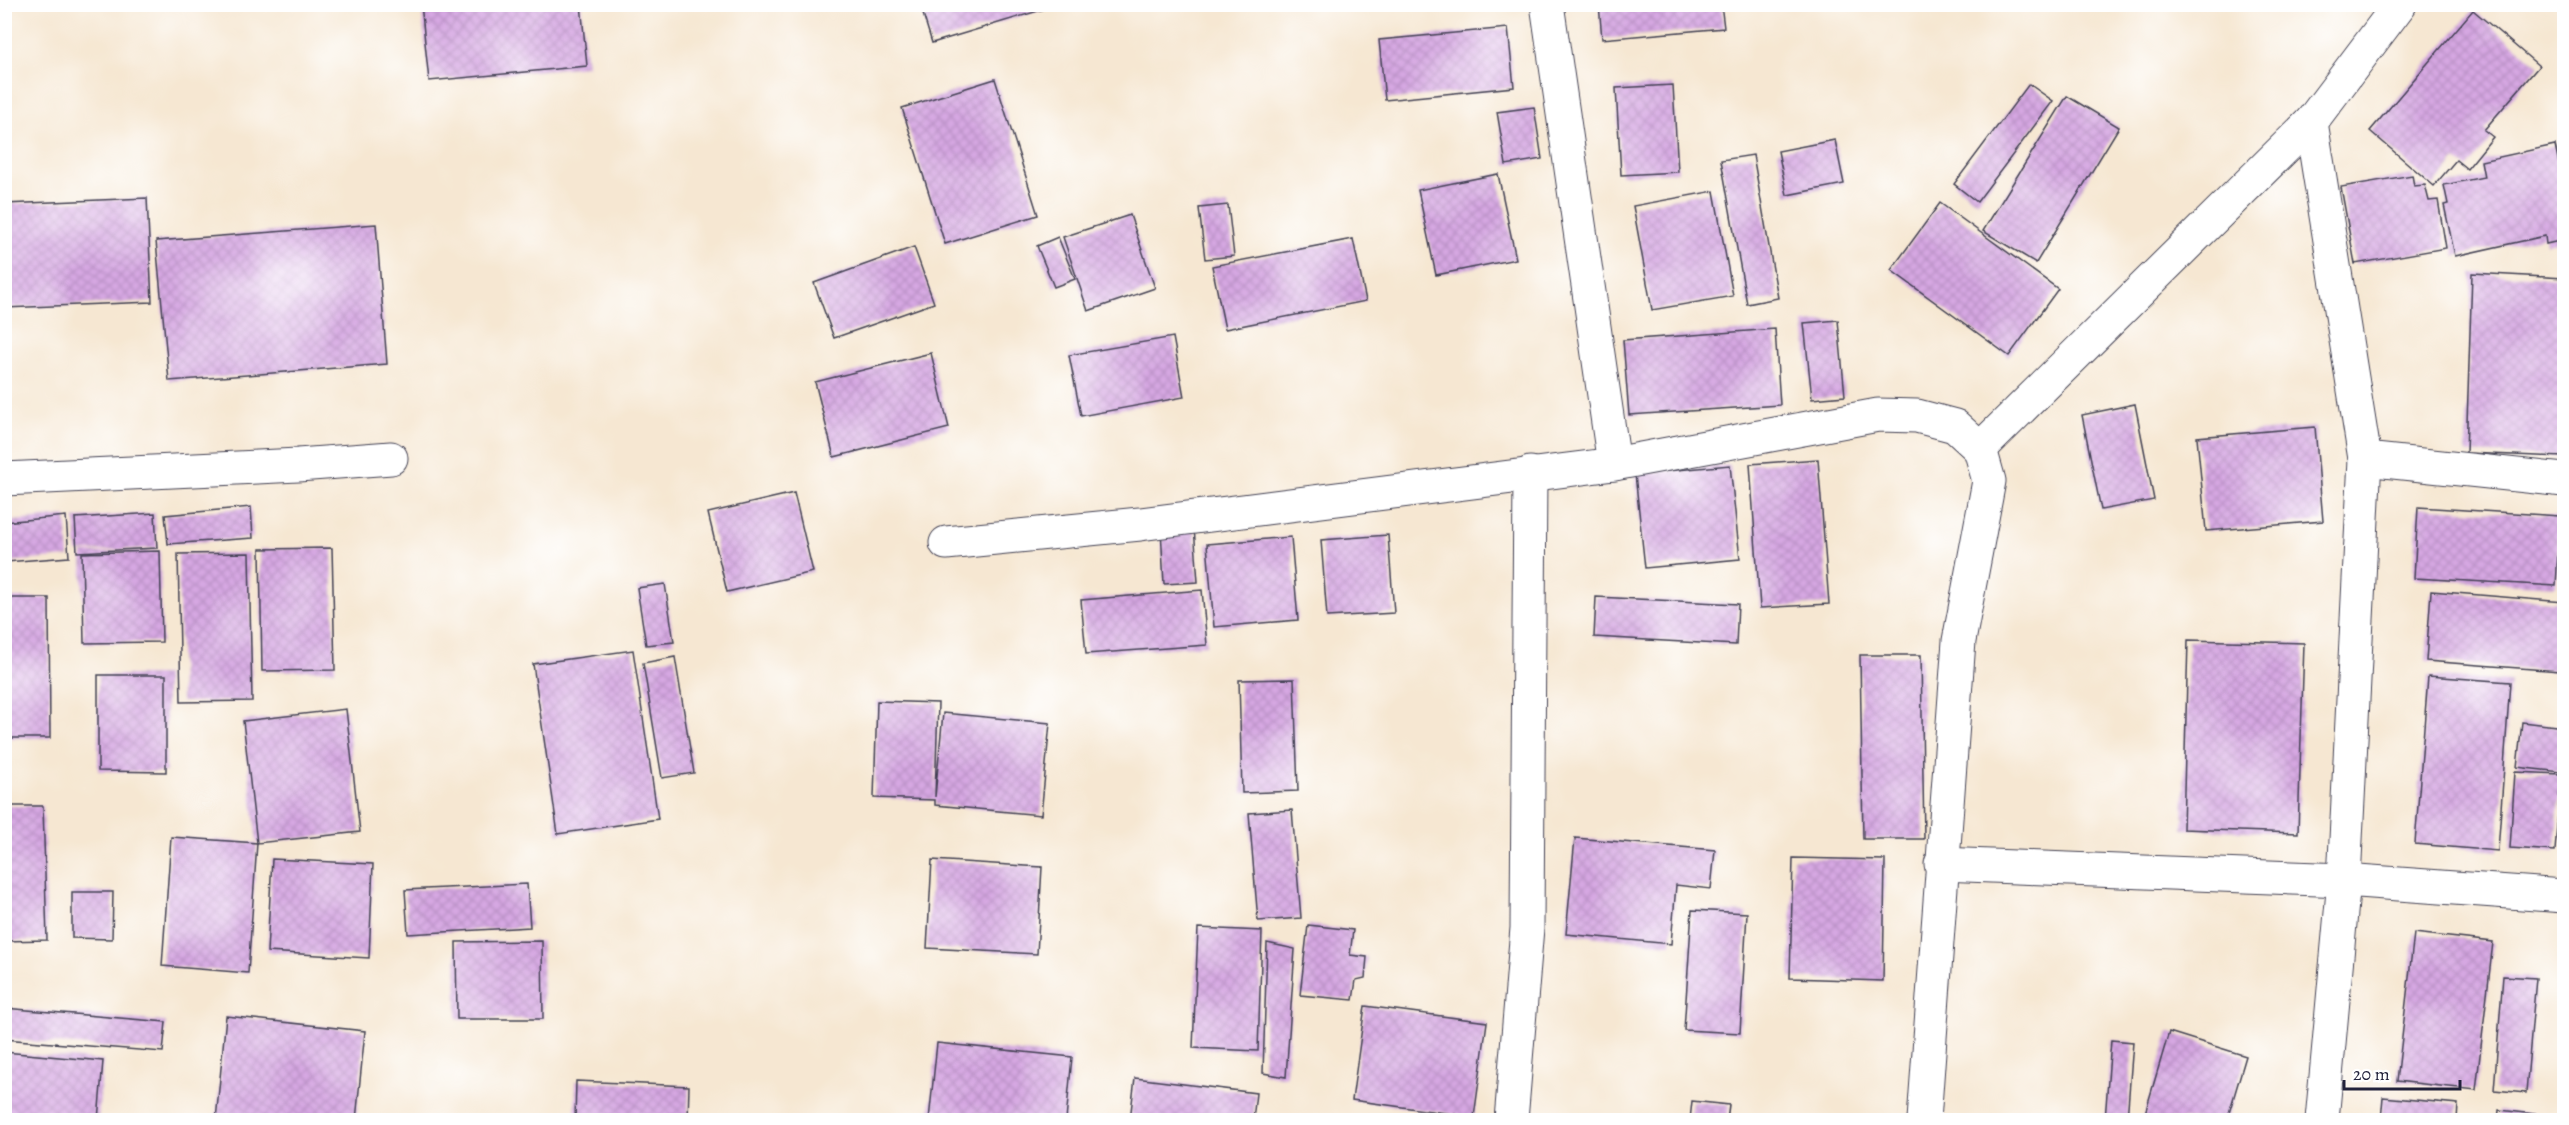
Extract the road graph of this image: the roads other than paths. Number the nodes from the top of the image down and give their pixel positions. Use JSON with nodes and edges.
{"nodes":[{"id":1,"x":1548,"y":4,"type":"edge"},
{"id":2,"x":2400,"y":4,"type":"edge"},
{"id":3,"x":2311,"y":122,"type":"junction"},
{"id":4,"x":1980,"y":449,"type":"junction"},
{"id":5,"x":391,"y":458,"type":"dead end"},
{"id":6,"x":2365,"y":459,"type":"junction"},
{"id":7,"x":1614,"y":464,"type":"junction"},
{"id":8,"x":1530,"y":473,"type":"junction"},
{"id":9,"x":4,"y":479,"type":"edge"},
{"id":10,"x":2565,"y":480,"type":"edge"},
{"id":11,"x":946,"y":543,"type":"dead end"},
{"id":12,"x":1941,"y":864,"type":"junction"},
{"id":13,"x":2344,"y":880,"type":"junction"},
{"id":14,"x":2565,"y":896,"type":"edge"},
{"id":15,"x":1510,"y":1120,"type":"edge"},
{"id":16,"x":1924,"y":1120,"type":"edge"},
{"id":17,"x":2322,"y":1120,"type":"edge"}],
"edges":[{"from":1,"to":7,"type":"street"},
{"from":2,"to":3,"type":"street"},
{"from":3,"to":4,"type":"street"},
{"from":3,"to":6,"type":"street"},
{"from":4,"to":7,"type":"street"},
{"from":4,"to":12,"type":"street"},
{"from":5,"to":9,"type":"street"},
{"from":6,"to":10,"type":"street"},
{"from":6,"to":13,"type":"street"},
{"from":7,"to":8,"type":"street"},
{"from":8,"to":11,"type":"street"},
{"from":8,"to":15,"type":"street"},
{"from":12,"to":13,"type":"street"},
{"from":12,"to":16,"type":"street"},
{"from":13,"to":14,"type":"street"},
{"from":13,"to":17,"type":"street"}]}
